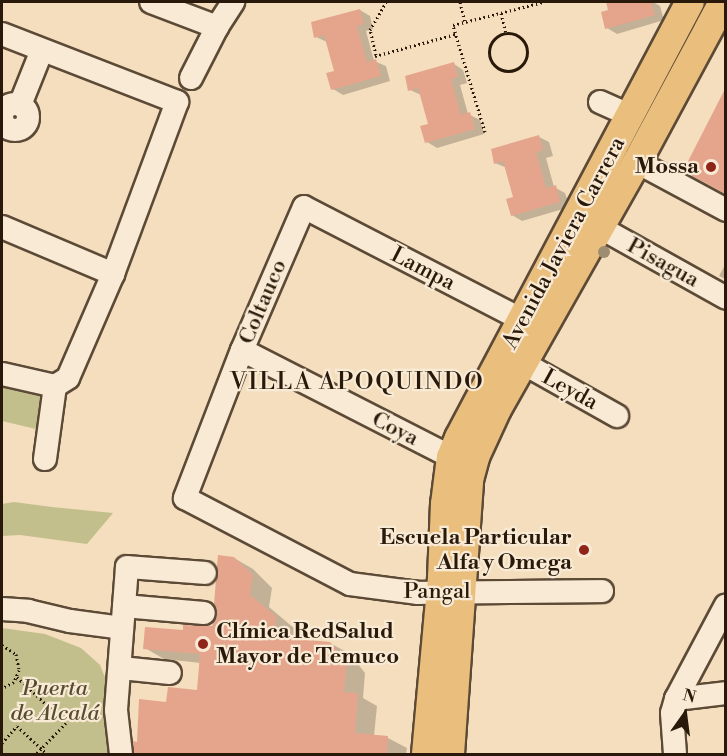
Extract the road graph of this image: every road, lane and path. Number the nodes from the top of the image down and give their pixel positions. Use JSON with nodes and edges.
{"nodes":[{"id":1,"x":151,"y":2,"type":"edge"},
{"id":2,"x":233,"y":2,"type":"edge"},
{"id":3,"x":386,"y":2,"type":"edge"},
{"id":4,"x":460,"y":2,"type":"edge"},
{"id":5,"x":543,"y":2,"type":"edge"},
{"id":6,"x":690,"y":2,"type":"edge"},
{"id":7,"x":723,"y":2,"type":"edge"},
{"id":8,"x":501,"y":13,"type":"junction"},
{"id":9,"x":465,"y":22,"type":"junction"},
{"id":10,"x":217,"y":27,"type":"junction"},
{"id":11,"x":506,"y":33,"type":"junction"},
{"id":12,"x":2,"y":34,"type":"edge"},
{"id":13,"x":456,"y":34,"type":"junction"},
{"id":14,"x":42,"y":50,"type":"junction"},
{"id":15,"x":191,"y":78,"type":"dead end"},
{"id":16,"x":600,"y":102,"type":"dead end"},
{"id":17,"x":20,"y":105,"type":"dead end"},
{"id":18,"x":643,"y":122,"type":"junction"},
{"id":19,"x":485,"y":132,"type":"dead end"},
{"id":20,"x":638,"y":162,"type":"junction"},
{"id":21,"x":304,"y":207,"type":"joint"},
{"id":22,"x":726,"y":210,"type":"edge"},
{"id":23,"x":2,"y":227,"type":"edge"},
{"id":24,"x":601,"y":228,"type":"junction"},
{"id":25,"x":113,"y":274,"type":"junction"},
{"id":26,"x":726,"y":298,"type":"edge"},
{"id":27,"x":533,"y":326,"type":"junction"},
{"id":28,"x":242,"y":350,"type":"junction"},
{"id":29,"x":523,"y":363,"type":"junction"},
{"id":30,"x":2,"y":374,"type":"edge"},
{"id":31,"x":61,"y":382,"type":"junction"},
{"id":32,"x":616,"y":416,"type":"dead end"},
{"id":33,"x":452,"y":457,"type":"junction"},
{"id":34,"x":45,"y":459,"type":"dead end"},
{"id":35,"x":185,"y":498,"type":"joint"},
{"id":36,"x":206,"y":573,"type":"dead end"},
{"id":37,"x":602,"y":591,"type":"dead end"},
{"id":38,"x":452,"y":592,"type":"junction"},
{"id":39,"x":726,"y":605,"type":"edge"},
{"id":40,"x":2,"y":609,"type":"edge"},
{"id":41,"x":204,"y":613,"type":"dead end"},
{"id":42,"x":123,"y":617,"type":"junction"},
{"id":43,"x":2,"y":645,"type":"edge"},
{"id":44,"x":121,"y":668,"type":"junction"},
{"id":45,"x":171,"y":673,"type":"dead end"},
{"id":46,"x":17,"y":677,"type":"junction"},
{"id":47,"x":2,"y":688,"type":"edge"},
{"id":48,"x":726,"y":693,"type":"edge"},
{"id":49,"x":676,"y":699,"type":"junction"},
{"id":50,"x":2,"y":743,"type":"edge"},
{"id":51,"x":41,"y":749,"type":"junction"},
{"id":52,"x":36,"y":754,"type":"edge"},
{"id":53,"x":47,"y":754,"type":"edge"},
{"id":54,"x":121,"y":754,"type":"edge"},
{"id":55,"x":426,"y":754,"type":"edge"},
{"id":56,"x":450,"y":754,"type":"edge"},
{"id":57,"x":675,"y":754,"type":"edge"}],
"edges":[{"from":1,"to":10,"type":"street"},
{"from":2,"to":10,"type":"street"},
{"from":3,"to":13,"type":"path"},
{"from":4,"to":9,"type":"path"},
{"from":5,"to":8,"type":"path"},
{"from":6,"to":18,"type":"main road","name":"Avenida Javiera Carrera"},
{"from":7,"to":18,"type":"main road","name":"Avenida Javiera Carrera"},
{"from":8,"to":9,"type":"path"},
{"from":8,"to":11,"type":"path"},
{"from":9,"to":13,"type":"path"},
{"from":10,"to":15,"type":"street"},
{"from":11,"to":11,"type":"path"},
{"from":12,"to":14,"type":"street"},
{"from":13,"to":19,"type":"path"},
{"from":14,"to":17,"type":"street"},
{"from":14,"to":25,"type":"street"},
{"from":16,"to":18,"type":"street"},
{"from":18,"to":20,"type":"main road","name":"Avenida Javiera Carrera"},
{"from":18,"to":27,"type":"main road","name":"Avenida Javiera Carrera"},
{"from":20,"to":22,"type":"street"},
{"from":20,"to":24,"type":"main road","name":"Avenida Javiera Carrera"},
{"from":21,"to":27,"type":"street","name":"Lampa"},
{"from":21,"to":28,"type":"street","name":"Coltauco"},
{"from":23,"to":25,"type":"street"},
{"from":24,"to":26,"type":"street","name":"Pisagua"},
{"from":24,"to":27,"type":"main road","name":"Avenida Javiera Carrera"},
{"from":25,"to":31,"type":"street"},
{"from":27,"to":29,"type":"main road","name":"Avenida Javiera Carrera"},
{"from":27,"to":33,"type":"main road","name":"Avenida Javiera Carrera"},
{"from":28,"to":33,"type":"street","name":"Coya"},
{"from":28,"to":35,"type":"street","name":"Coltauco"},
{"from":29,"to":32,"type":"street","name":"Leyda"},
{"from":29,"to":38,"type":"main road","name":"Avenida Javiera Carrera"},
{"from":30,"to":31,"type":"street"},
{"from":31,"to":34,"type":"street"},
{"from":33,"to":38,"type":"main road","name":"Avenida Javiera Carrera"},
{"from":35,"to":38,"type":"street","name":"Pangal"},
{"from":36,"to":42,"type":"street"},
{"from":37,"to":38,"type":"street","name":"Pangal"},
{"from":38,"to":55,"type":"main road","name":"Avenida Javiera Carrera"},
{"from":38,"to":56,"type":"main road","name":"Avenida Javiera Carrera"},
{"from":39,"to":49,"type":"street"},
{"from":40,"to":42,"type":"street"},
{"from":41,"to":42,"type":"street"},
{"from":42,"to":44,"type":"street"},
{"from":43,"to":46,"type":"path"},
{"from":44,"to":45,"type":"street"},
{"from":44,"to":54,"type":"street"},
{"from":46,"to":47,"type":"path"},
{"from":46,"to":51,"type":"path"},
{"from":48,"to":49,"type":"street"},
{"from":49,"to":57,"type":"street"},
{"from":50,"to":51,"type":"path"},
{"from":51,"to":52,"type":"path"},
{"from":51,"to":53,"type":"path"}]}
